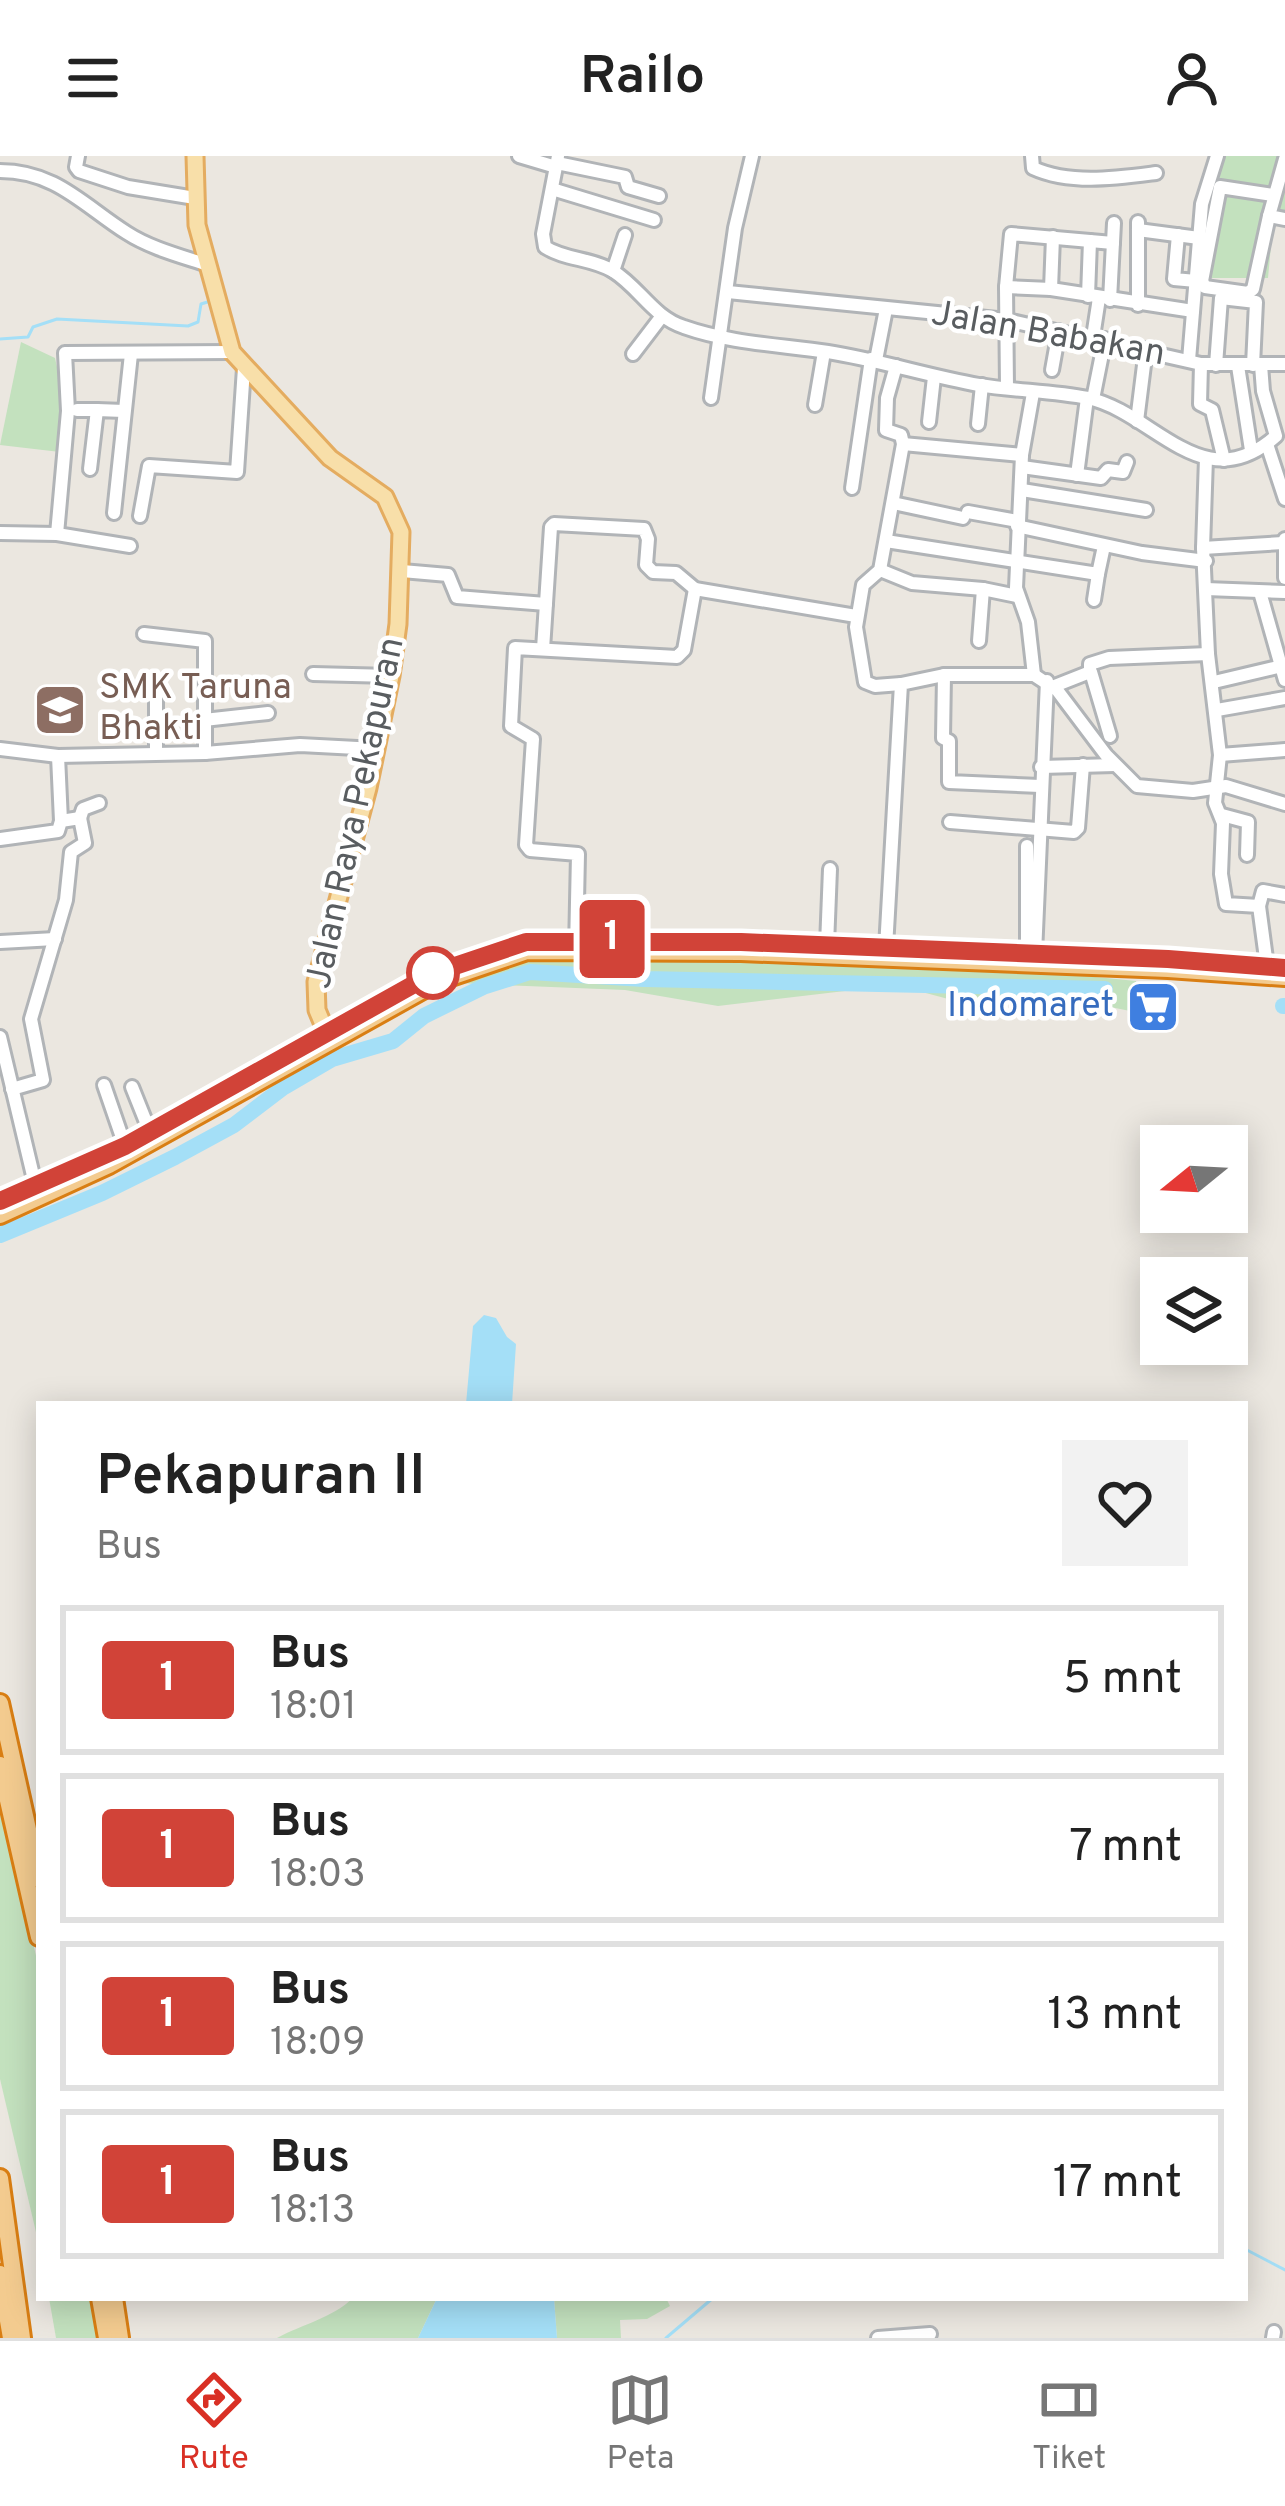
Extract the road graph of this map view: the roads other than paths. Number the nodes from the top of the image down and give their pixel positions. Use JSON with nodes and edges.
{"nodes":[{"id":1,"x":79,"y":156,"type":"edge"},
{"id":2,"x":195,"y":156,"type":"edge"},
{"id":3,"x":519,"y":156,"type":"edge"},
{"id":4,"x":752,"y":156,"type":"edge"},
{"id":5,"x":1032,"y":156,"type":"edge"},
{"id":6,"x":1217,"y":156,"type":"edge"},
{"id":7,"x":1285,"y":159,"type":"edge"},
{"id":8,"x":557,"y":162,"type":"edge"},
{"id":9,"x":590,"y":170,"type":"junction"},
{"id":10,"x":0,"y":171,"type":"edge"},
{"id":11,"x":1156,"y":173,"type":"dead end"},
{"id":12,"x":552,"y":189,"type":"junction"},
{"id":13,"x":1273,"y":195,"type":"junction"},
{"id":14,"x":658,"y":196,"type":"dead end"},
{"id":15,"x":583,"y":197,"type":"junction"},
{"id":16,"x":196,"y":198,"type":"junction"},
{"id":17,"x":1269,"y":216,"type":"junction"},
{"id":18,"x":1285,"y":218,"type":"edge"},
{"id":19,"x":654,"y":220,"type":"dead end"},
{"id":20,"x":1114,"y":223,"type":"dead end"},
{"id":21,"x":625,"y":235,"type":"dead end"},
{"id":22,"x":1178,"y":235,"type":"junction"},
{"id":23,"x":1053,"y":237,"type":"junction"},
{"id":24,"x":1199,"y":238,"type":"junction"},
{"id":25,"x":1090,"y":241,"type":"junction"},
{"id":26,"x":1113,"y":243,"type":"junction"},
{"id":27,"x":208,"y":265,"type":"junction"},
{"id":28,"x":613,"y":271,"type":"junction"},
{"id":29,"x":1196,"y":280,"type":"junction"},
{"id":30,"x":1006,"y":287,"type":"junction"},
{"id":31,"x":1051,"y":289,"type":"junction"},
{"id":32,"x":728,"y":292,"type":"junction"},
{"id":33,"x":1099,"y":298,"type":"junction"},
{"id":34,"x":1138,"y":305,"type":"junction"},
{"id":35,"x":886,"y":309,"type":"junction"},
{"id":36,"x":1193,"y":311,"type":"junction"},
{"id":37,"x":662,"y":316,"type":"junction"},
{"id":38,"x":1007,"y":320,"type":"junction"},
{"id":39,"x":1059,"y":331,"type":"junction"},
{"id":40,"x":722,"y":336,"type":"junction"},
{"id":41,"x":1099,"y":338,"type":"junction"},
{"id":42,"x":1146,"y":349,"type":"junction"},
{"id":43,"x":232,"y":352,"type":"junction"},
{"id":44,"x":824,"y":352,"type":"junction"},
{"id":45,"x":131,"y":354,"type":"junction"},
{"id":46,"x":633,"y":354,"type":"dead end"},
{"id":47,"x":873,"y":359,"type":"junction"},
{"id":48,"x":1202,"y":363,"type":"junction"},
{"id":49,"x":1285,"y":364,"type":"edge"},
{"id":50,"x":1257,"y":365,"type":"junction"},
{"id":51,"x":896,"y":366,"type":"junction"},
{"id":52,"x":1238,"y":366,"type":"junction"},
{"id":53,"x":244,"y":368,"type":"junction"},
{"id":54,"x":1052,"y":370,"type":"dead end"},
{"id":55,"x":934,"y":377,"type":"junction"},
{"id":56,"x":982,"y":386,"type":"junction"},
{"id":57,"x":1007,"y":388,"type":"junction"},
{"id":58,"x":1033,"y":392,"type":"junction"},
{"id":59,"x":711,"y":398,"type":"dead end"},
{"id":60,"x":1090,"y":399,"type":"junction"},
{"id":61,"x":815,"y":405,"type":"dead end"},
{"id":62,"x":76,"y":410,"type":"dead end"},
{"id":63,"x":97,"y":410,"type":"junction"},
{"id":64,"x":124,"y":411,"type":"junction"},
{"id":65,"x":1137,"y":421,"type":"junction"},
{"id":66,"x":929,"y":422,"type":"dead end"},
{"id":67,"x":978,"y":424,"type":"dead end"},
{"id":68,"x":1276,"y":438,"type":"edge"},
{"id":69,"x":903,"y":445,"type":"junction"},
{"id":70,"x":1251,"y":450,"type":"junction"},
{"id":71,"x":1206,"y":458,"type":"junction"},
{"id":72,"x":1224,"y":460,"type":"junction"},
{"id":73,"x":1022,"y":461,"type":"junction"},
{"id":74,"x":1127,"y":462,"type":"dead end"},
{"id":75,"x":90,"y":469,"type":"dead end"},
{"id":76,"x":1077,"y":475,"type":"junction"},
{"id":77,"x":852,"y":488,"type":"dead end"},
{"id":78,"x":1022,"y":490,"type":"junction"},
{"id":79,"x":1285,"y":497,"type":"edge"},
{"id":80,"x":893,"y":502,"type":"junction"},
{"id":81,"x":1146,"y":509,"type":"dead end"},
{"id":82,"x":114,"y":513,"type":"dead end"},
{"id":83,"x":140,"y":516,"type":"dead end"},
{"id":84,"x":1017,"y":524,"type":"junction"},
{"id":85,"x":0,"y":533,"type":"edge"},
{"id":86,"x":57,"y":534,"type":"junction"},
{"id":87,"x":1284,"y":540,"type":"edge"},
{"id":88,"x":886,"y":541,"type":"junction"},
{"id":89,"x":130,"y":546,"type":"dead end"},
{"id":90,"x":1104,"y":546,"type":"junction"},
{"id":91,"x":1204,"y":554,"type":"junction"},
{"id":92,"x":1018,"y":560,"type":"junction"},
{"id":93,"x":880,"y":570,"type":"junction"},
{"id":94,"x":402,"y":571,"type":"junction"},
{"id":95,"x":1098,"y":574,"type":"junction"},
{"id":96,"x":1285,"y":578,"type":"edge"},
{"id":97,"x":694,"y":589,"type":"junction"},
{"id":98,"x":983,"y":589,"type":"junction"},
{"id":99,"x":1206,"y":589,"type":"junction"},
{"id":100,"x":1260,"y":592,"type":"junction"},
{"id":101,"x":1285,"y":592,"type":"edge"},
{"id":102,"x":1017,"y":596,"type":"junction"},
{"id":103,"x":1094,"y":600,"type":"dead end"},
{"id":104,"x":546,"y":604,"type":"junction"},
{"id":105,"x":856,"y":616,"type":"junction"},
{"id":106,"x":144,"y":634,"type":"dead end"},
{"id":107,"x":979,"y":641,"type":"dead end"},
{"id":108,"x":544,"y":649,"type":"junction"},
{"id":109,"x":1208,"y":654,"type":"junction"},
{"id":110,"x":1091,"y":672,"type":"junction"},
{"id":111,"x":1283,"y":673,"type":"edge"},
{"id":112,"x":313,"y":674,"type":"dead end"},
{"id":113,"x":944,"y":675,"type":"junction"},
{"id":114,"x":391,"y":676,"type":"junction"},
{"id":115,"x":1044,"y":681,"type":"junction"},
{"id":116,"x":1214,"y":682,"type":"junction"},
{"id":117,"x":901,"y":684,"type":"junction"},
{"id":118,"x":156,"y":686,"type":"dead end"},
{"id":119,"x":1285,"y":698,"type":"edge"},
{"id":120,"x":1217,"y":710,"type":"junction"},
{"id":121,"x":268,"y":713,"type":"dead end"},
{"id":122,"x":204,"y":720,"type":"junction"},
{"id":123,"x":1111,"y":736,"type":"dead end"},
{"id":124,"x":0,"y":749,"type":"edge"},
{"id":125,"x":376,"y":749,"type":"junction"},
{"id":126,"x":1285,"y":750,"type":"edge"},
{"id":127,"x":156,"y":753,"type":"junction"},
{"id":128,"x":205,"y":753,"type":"junction"},
{"id":129,"x":1220,"y":754,"type":"junction"},
{"id":130,"x":58,"y":756,"type":"junction"},
{"id":131,"x":1083,"y":765,"type":"junction"},
{"id":132,"x":1115,"y":765,"type":"junction"},
{"id":133,"x":1041,"y":767,"type":"junction"},
{"id":134,"x":1040,"y":786,"type":"junction"},
{"id":135,"x":1219,"y":786,"type":"junction"},
{"id":136,"x":99,"y":803,"type":"dead end"},
{"id":137,"x":1285,"y":804,"type":"edge"},
{"id":138,"x":1222,"y":815,"type":"junction"},
{"id":139,"x":80,"y":818,"type":"junction"},
{"id":140,"x":61,"y":821,"type":"junction"},
{"id":141,"x":950,"y":822,"type":"dead end"},
{"id":142,"x":1041,"y":829,"type":"junction"},
{"id":143,"x":0,"y":839,"type":"edge"},
{"id":144,"x":1027,"y":846,"type":"dead end"},
{"id":145,"x":1247,"y":855,"type":"dead end"},
{"id":146,"x":830,"y":869,"type":"dead end"},
{"id":147,"x":1285,"y":895,"type":"edge"},
{"id":148,"x":1259,"y":906,"type":"junction"},
{"id":149,"x":55,"y":939,"type":"junction"},
{"id":150,"x":0,"y":942,"type":"edge"},
{"id":151,"x":576,"y":945,"type":"junction"},
{"id":152,"x":827,"y":945,"type":"junction"},
{"id":153,"x":886,"y":948,"type":"junction"},
{"id":154,"x":800,"y":949,"type":"junction"},
{"id":155,"x":1031,"y":953,"type":"junction"},
{"id":156,"x":1276,"y":967,"type":"edge"},
{"id":157,"x":1285,"y":977,"type":"edge"},
{"id":158,"x":327,"y":1036,"type":"junction"},
{"id":159,"x":0,"y":1037,"type":"edge"},
{"id":160,"x":104,"y":1085,"type":"dead end"},
{"id":161,"x":132,"y":1087,"type":"dead end"},
{"id":162,"x":12,"y":1089,"type":"junction"},
{"id":163,"x":150,"y":1132,"type":"junction"},
{"id":164,"x":125,"y":1146,"type":"junction"},
{"id":165,"x":36,"y":1187,"type":"junction"},
{"id":166,"x":0,"y":1201,"type":"edge"},
{"id":167,"x":0,"y":1215,"type":"edge"},
{"id":168,"x":0,"y":1703,"type":"edge"},
{"id":169,"x":0,"y":1765,"type":"edge"},
{"id":170,"x":36,"y":1865,"type":"edge"},
{"id":171,"x":36,"y":1923,"type":"edge"},
{"id":172,"x":0,"y":2178,"type":"edge"},
{"id":173,"x":0,"y":2275,"type":"edge"},
{"id":174,"x":108,"y":2305,"type":"edge"},
{"id":175,"x":930,"y":2318,"type":"dead end"},
{"id":176,"x":930,"y":2336,"type":"edge"},
{"id":177,"x":11,"y":2338,"type":"edge"},
{"id":178,"x":22,"y":2338,"type":"edge"},
{"id":179,"x":106,"y":2338,"type":"edge"},
{"id":180,"x":120,"y":2338,"type":"edge"},
{"id":181,"x":878,"y":2338,"type":"edge"}],
"edges":[{"from":1,"to":16,"type":"street"},
{"from":2,"to":16,"type":"main road","name":"Jalan Raya Pekapuran"},
{"from":3,"to":8,"type":"street"},
{"from":4,"to":32,"type":"street"},
{"from":5,"to":11,"type":"street"},
{"from":6,"to":24,"type":"street"},
{"from":7,"to":13,"type":"street"},
{"from":8,"to":9,"type":"street"},
{"from":8,"to":12,"type":"street"},
{"from":9,"to":14,"type":"street"},
{"from":9,"to":15,"type":"street"},
{"from":10,"to":27,"type":"street"},
{"from":12,"to":15,"type":"street"},
{"from":12,"to":28,"type":"street"},
{"from":13,"to":17,"type":"street"},
{"from":13,"to":17,"type":"street"},
{"from":15,"to":19,"type":"street"},
{"from":16,"to":27,"type":"main road","name":"Jalan Raya Pekapuran"},
{"from":17,"to":18,"type":"street"},
{"from":20,"to":26,"type":"street"},
{"from":21,"to":28,"type":"street"},
{"from":22,"to":24,"type":"street"},
{"from":22,"to":29,"type":"street"},
{"from":22,"to":34,"type":"street"},
{"from":23,"to":25,"type":"street"},
{"from":23,"to":30,"type":"street"},
{"from":23,"to":31,"type":"street"},
{"from":24,"to":29,"type":"street"},
{"from":25,"to":26,"type":"street"},
{"from":25,"to":33,"type":"street"},
{"from":26,"to":33,"type":"street"},
{"from":27,"to":43,"type":"main road","name":"Jalan Raya Pekapuran"},
{"from":28,"to":37,"type":"street"},
{"from":29,"to":36,"type":"street"},
{"from":30,"to":31,"type":"street"},
{"from":30,"to":38,"type":"street"},
{"from":31,"to":33,"type":"street"},
{"from":32,"to":35,"type":"street"},
{"from":32,"to":40,"type":"street"},
{"from":33,"to":34,"type":"street"},
{"from":33,"to":41,"type":"street"},
{"from":34,"to":36,"type":"street"},
{"from":35,"to":38,"type":"street","name":"Jalan Babakan"},
{"from":35,"to":47,"type":"street","name":"Jalan Babakan"},
{"from":36,"to":48,"type":"street"},
{"from":37,"to":40,"type":"street","name":"Jalan Babakan"},
{"from":37,"to":46,"type":"street"},
{"from":38,"to":39,"type":"street","name":"Jalan Babakan"},
{"from":38,"to":57,"type":"street"},
{"from":39,"to":41,"type":"street","name":"Jalan Babakan"},
{"from":39,"to":54,"type":"street"},
{"from":40,"to":44,"type":"street","name":"Jalan Babakan"},
{"from":40,"to":59,"type":"street"},
{"from":41,"to":42,"type":"street","name":"Jalan Babakan"},
{"from":41,"to":60,"type":"street"},
{"from":42,"to":48,"type":"street","name":"Jalan Babakan"},
{"from":42,"to":65,"type":"street"},
{"from":43,"to":45,"type":"street"},
{"from":43,"to":53,"type":"main road","name":"Jalan Raya Pekapuran"},
{"from":44,"to":47,"type":"street","name":"Jalan Babakan"},
{"from":44,"to":61,"type":"street"},
{"from":45,"to":64,"type":"street"},
{"from":45,"to":86,"type":"street"},
{"from":47,"to":51,"type":"street","name":"Jalan Babakan"},
{"from":47,"to":77,"type":"street","name":"Jalan Babakan"},
{"from":48,"to":50,"type":"street"},
{"from":48,"to":52,"type":"street","name":"Jalan Babakan"},
{"from":48,"to":72,"type":"street"},
{"from":49,"to":50,"type":"street","name":"Jalan Babakan"},
{"from":50,"to":52,"type":"street","name":"Jalan Babakan"},
{"from":50,"to":68,"type":"street"},
{"from":51,"to":55,"type":"street","name":"Jalan Babakan"},
{"from":51,"to":69,"type":"street"},
{"from":52,"to":70,"type":"street"},
{"from":53,"to":83,"type":"street"},
{"from":53,"to":94,"type":"main road","name":"Jalan Raya Pekapuran"},
{"from":55,"to":56,"type":"street","name":"Jalan Babakan"},
{"from":55,"to":66,"type":"street"},
{"from":56,"to":57,"type":"street","name":"Jalan Babakan"},
{"from":56,"to":67,"type":"street"},
{"from":57,"to":58,"type":"street","name":"Jalan Babakan"},
{"from":58,"to":60,"type":"street","name":"Jalan Babakan"},
{"from":58,"to":73,"type":"street"},
{"from":60,"to":65,"type":"street","name":"Jalan Babakan"},
{"from":60,"to":76,"type":"street"},
{"from":62,"to":63,"type":"street"},
{"from":63,"to":64,"type":"street"},
{"from":63,"to":75,"type":"street"},
{"from":64,"to":82,"type":"street"},
{"from":65,"to":71,"type":"street","name":"Jalan Babakan"},
{"from":68,"to":70,"type":"street","name":"Jalan Babakan"},
{"from":68,"to":79,"type":"street"},
{"from":69,"to":73,"type":"street"},
{"from":69,"to":80,"type":"street"},
{"from":70,"to":72,"type":"street","name":"Jalan Babakan"},
{"from":71,"to":72,"type":"street","name":"Jalan Babakan"},
{"from":71,"to":91,"type":"street"},
{"from":73,"to":76,"type":"street"},
{"from":73,"to":78,"type":"street"},
{"from":74,"to":76,"type":"street"},
{"from":78,"to":81,"type":"street"},
{"from":78,"to":84,"type":"street"},
{"from":80,"to":84,"type":"street"},
{"from":80,"to":88,"type":"street"},
{"from":84,"to":90,"type":"street"},
{"from":84,"to":92,"type":"street"},
{"from":85,"to":86,"type":"street"},
{"from":86,"to":89,"type":"street"},
{"from":87,"to":91,"type":"street"},
{"from":87,"to":96,"type":"street"},
{"from":88,"to":92,"type":"street"},
{"from":88,"to":93,"type":"street"},
{"from":90,"to":91,"type":"street"},
{"from":90,"to":95,"type":"street"},
{"from":91,"to":99,"type":"street"},
{"from":92,"to":95,"type":"street"},
{"from":92,"to":102,"type":"street"},
{"from":93,"to":98,"type":"street"},
{"from":93,"to":105,"type":"street"},
{"from":94,"to":104,"type":"street"},
{"from":94,"to":114,"type":"main road","name":"Jalan Raya Pekapuran"},
{"from":95,"to":103,"type":"street"},
{"from":97,"to":104,"type":"street"},
{"from":97,"to":105,"type":"street"},
{"from":97,"to":108,"type":"street"},
{"from":98,"to":102,"type":"street"},
{"from":98,"to":107,"type":"street"},
{"from":99,"to":100,"type":"street"},
{"from":99,"to":109,"type":"street"},
{"from":100,"to":101,"type":"street"},
{"from":100,"to":111,"type":"street"},
{"from":102,"to":115,"type":"street"},
{"from":104,"to":108,"type":"street"},
{"from":105,"to":117,"type":"street"},
{"from":106,"to":122,"type":"street"},
{"from":108,"to":151,"type":"street"},
{"from":109,"to":110,"type":"street"},
{"from":109,"to":116,"type":"street"},
{"from":110,"to":115,"type":"street"},
{"from":110,"to":123,"type":"street"},
{"from":111,"to":116,"type":"street"},
{"from":112,"to":114,"type":"street"},
{"from":113,"to":115,"type":"street"},
{"from":113,"to":117,"type":"street"},
{"from":113,"to":134,"type":"street"},
{"from":114,"to":125,"type":"main road","name":"Jalan Raya Pekapuran"},
{"from":115,"to":132,"type":"street"},
{"from":115,"to":133,"type":"street"},
{"from":116,"to":120,"type":"street"},
{"from":117,"to":153,"type":"street"},
{"from":118,"to":127,"type":"street"},
{"from":119,"to":120,"type":"street"},
{"from":120,"to":129,"type":"street"},
{"from":121,"to":122,"type":"street"},
{"from":122,"to":128,"type":"street"},
{"from":124,"to":130,"type":"street"},
{"from":125,"to":128,"type":"street"},
{"from":125,"to":158,"type":"main road","name":"Jalan Raya Pekapuran"},
{"from":126,"to":129,"type":"street"},
{"from":127,"to":128,"type":"street"},
{"from":127,"to":130,"type":"street"},
{"from":129,"to":135,"type":"street"},
{"from":130,"to":140,"type":"street"},
{"from":131,"to":132,"type":"street"},
{"from":131,"to":133,"type":"street"},
{"from":131,"to":142,"type":"street"},
{"from":132,"to":135,"type":"street"},
{"from":133,"to":134,"type":"street"},
{"from":134,"to":142,"type":"street"},
{"from":135,"to":137,"type":"street"},
{"from":135,"to":138,"type":"street"},
{"from":136,"to":139,"type":"street"},
{"from":138,"to":145,"type":"street"},
{"from":138,"to":148,"type":"street"},
{"from":139,"to":140,"type":"street"},
{"from":139,"to":149,"type":"street"},
{"from":140,"to":143,"type":"street"},
{"from":141,"to":142,"type":"street"},
{"from":142,"to":155,"type":"street"},
{"from":144,"to":155,"type":"street"},
{"from":146,"to":152,"type":"street"},
{"from":147,"to":148,"type":"street"},
{"from":148,"to":156,"type":"street"},
{"from":149,"to":150,"type":"street"},
{"from":149,"to":162,"type":"street"},
{"from":151,"to":154,"type":"highway"},
{"from":151,"to":158,"type":"highway"},
{"from":152,"to":153,"type":"highway"},
{"from":152,"to":154,"type":"highway"},
{"from":153,"to":155,"type":"highway"},
{"from":154,"to":157,"type":"highway"},
{"from":155,"to":156,"type":"highway"},
{"from":158,"to":163,"type":"highway"},
{"from":158,"to":167,"type":"highway"},
{"from":159,"to":162,"type":"street"},
{"from":160,"to":164,"type":"street"},
{"from":161,"to":163,"type":"street"},
{"from":162,"to":165,"type":"street"},
{"from":163,"to":164,"type":"highway"},
{"from":164,"to":165,"type":"highway"},
{"from":165,"to":166,"type":"highway"},
{"from":168,"to":170,"type":"highway"},
{"from":169,"to":171,"type":"highway"},
{"from":172,"to":178,"type":"highway"},
{"from":173,"to":177,"type":"highway"},
{"from":174,"to":179,"type":"highway"},
{"from":174,"to":180,"type":"highway"},
{"from":175,"to":176,"type":"street"},
{"from":176,"to":181,"type":"street"}]}
